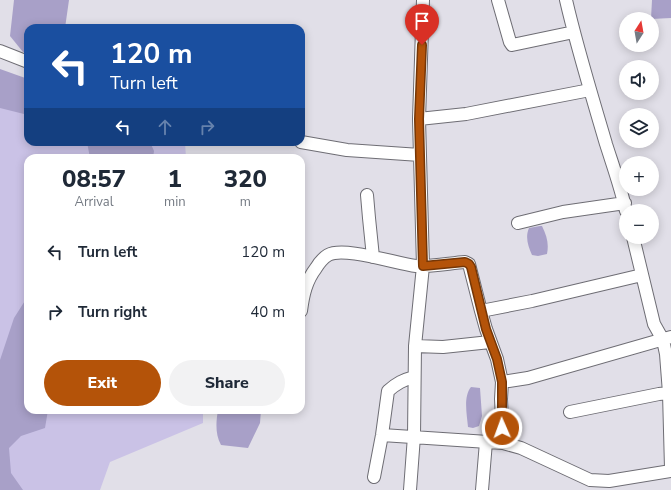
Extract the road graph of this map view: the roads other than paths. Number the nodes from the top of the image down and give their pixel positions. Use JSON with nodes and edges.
{"nodes":[{"id":1,"x":423,"y":0,"type":"edge"},
{"id":2,"x":498,"y":0,"type":"edge"},
{"id":3,"x":566,"y":0,"type":"edge"},
{"id":4,"x":574,"y":32,"type":"junction"},
{"id":5,"x":0,"y":51,"type":"edge"},
{"id":6,"x":24,"y":60,"type":"edge"},
{"id":7,"x":590,"y":90,"type":"junction"},
{"id":8,"x":419,"y":119,"type":"junction"},
{"id":9,"x":305,"y":143,"type":"edge"},
{"id":10,"x":420,"y":154,"type":"junction"},
{"id":11,"x":368,"y":195,"type":"dead end"},
{"id":12,"x":624,"y":204,"type":"edge"},
{"id":13,"x":619,"y":207,"type":"edge"},
{"id":14,"x":518,"y":223,"type":"dead end"},
{"id":15,"x":635,"y":244,"type":"edge"},
{"id":16,"x":373,"y":257,"type":"junction"},
{"id":17,"x":423,"y":266,"type":"junction"},
{"id":18,"x":642,"y":275,"type":"junction"},
{"id":19,"x":305,"y":288,"type":"edge"},
{"id":20,"x":481,"y":311,"type":"junction"},
{"id":21,"x":667,"y":339,"type":"edge"},
{"id":22,"x":490,"y":342,"type":"junction"},
{"id":23,"x":415,"y":346,"type":"junction"},
{"id":24,"x":414,"y":377,"type":"junction"},
{"id":25,"x":502,"y":382,"type":"junction"},
{"id":26,"x":669,"y":393,"type":"junction"},
{"id":27,"x":570,"y":412,"type":"dead end"},
{"id":28,"x":382,"y":435,"type":"junction"},
{"id":29,"x":414,"y":436,"type":"junction"},
{"id":30,"x":486,"y":442,"type":"junction"},
{"id":31,"x":503,"y":443,"type":"junction"},
{"id":32,"x":671,"y":468,"type":"edge"},
{"id":33,"x":671,"y":471,"type":"edge"},
{"id":34,"x":374,"y":477,"type":"dead end"},
{"id":35,"x":410,"y":490,"type":"edge"},
{"id":36,"x":482,"y":490,"type":"edge"}],
"edges":[{"from":1,"to":8,"type":"street"},
{"from":2,"to":4,"type":"street"},
{"from":3,"to":4,"type":"street"},
{"from":4,"to":7,"type":"street"},
{"from":5,"to":6,"type":"street"},
{"from":7,"to":8,"type":"street"},
{"from":7,"to":12,"type":"street"},
{"from":8,"to":10,"type":"street"},
{"from":9,"to":10,"type":"street"},
{"from":10,"to":17,"type":"street"},
{"from":11,"to":16,"type":"street"},
{"from":13,"to":14,"type":"street"},
{"from":15,"to":18,"type":"street"},
{"from":16,"to":17,"type":"street"},
{"from":16,"to":19,"type":"street"},
{"from":17,"to":20,"type":"street"},
{"from":17,"to":23,"type":"street"},
{"from":18,"to":20,"type":"street"},
{"from":18,"to":21,"type":"street"},
{"from":20,"to":22,"type":"street"},
{"from":21,"to":25,"type":"street"},
{"from":21,"to":26,"type":"street"},
{"from":22,"to":23,"type":"street"},
{"from":22,"to":25,"type":"street"},
{"from":23,"to":24,"type":"street"},
{"from":24,"to":28,"type":"street"},
{"from":24,"to":29,"type":"street"},
{"from":25,"to":31,"type":"street"},
{"from":26,"to":27,"type":"street"},
{"from":26,"to":32,"type":"street"},
{"from":28,"to":29,"type":"street"},
{"from":28,"to":34,"type":"street"},
{"from":29,"to":30,"type":"street"},
{"from":29,"to":35,"type":"street"},
{"from":30,"to":31,"type":"street"},
{"from":30,"to":36,"type":"street"},
{"from":31,"to":33,"type":"street"}]}
